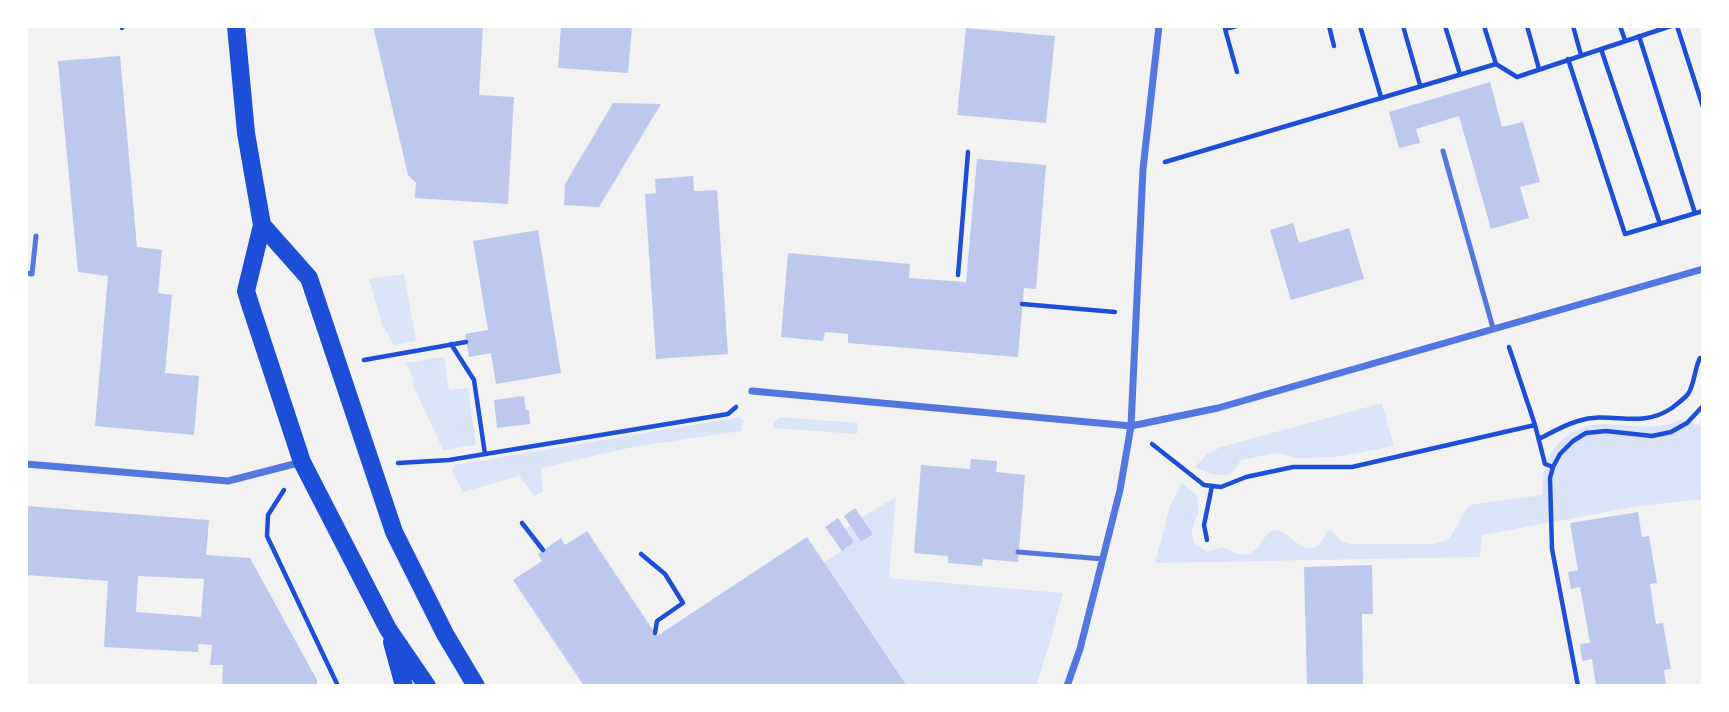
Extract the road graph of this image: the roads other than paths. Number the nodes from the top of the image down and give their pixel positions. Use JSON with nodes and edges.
{"nodes":[{"id":1,"x":236,"y":26,"type":"edge"},
{"id":2,"x":1158,"y":26,"type":"edge"},
{"id":3,"x":1443,"y":151,"type":"dead end"},
{"id":4,"x":262,"y":225,"type":"junction"},
{"id":5,"x":36,"y":236,"type":"dead end"},
{"id":6,"x":1703,"y":270,"type":"edge"},
{"id":7,"x":26,"y":273,"type":"edge"},
{"id":8,"x":1498,"y":327,"type":"junction"},
{"id":9,"x":752,"y":391,"type":"road end"},
{"id":10,"x":1131,"y":426,"type":"junction"},
{"id":11,"x":302,"y":462,"type":"junction"},
{"id":12,"x":26,"y":464,"type":"edge"},
{"id":13,"x":1018,"y":552,"type":"dead end"},
{"id":14,"x":1103,"y":559,"type":"junction"},
{"id":15,"x":388,"y":629,"type":"junction"},
{"id":16,"x":404,"y":686,"type":"edge"},
{"id":17,"x":427,"y":686,"type":"edge"},
{"id":18,"x":476,"y":686,"type":"edge"},
{"id":19,"x":1067,"y":686,"type":"edge"}],
"edges":[{"from":1,"to":4,"type":"main road"},
{"from":2,"to":10,"type":"street"},
{"from":3,"to":8,"type":"lane"},
{"from":4,"to":11,"type":"main road"},
{"from":4,"to":18,"type":"main road"},
{"from":5,"to":7,"type":"lane"},
{"from":6,"to":8,"type":"street"},
{"from":8,"to":10,"type":"street"},
{"from":9,"to":10,"type":"street"},
{"from":10,"to":14,"type":"street"},
{"from":11,"to":12,"type":"street"},
{"from":11,"to":15,"type":"main road"},
{"from":13,"to":14,"type":"lane"},
{"from":14,"to":19,"type":"street"},
{"from":15,"to":16,"type":"main road"},
{"from":15,"to":17,"type":"main road"}]}
